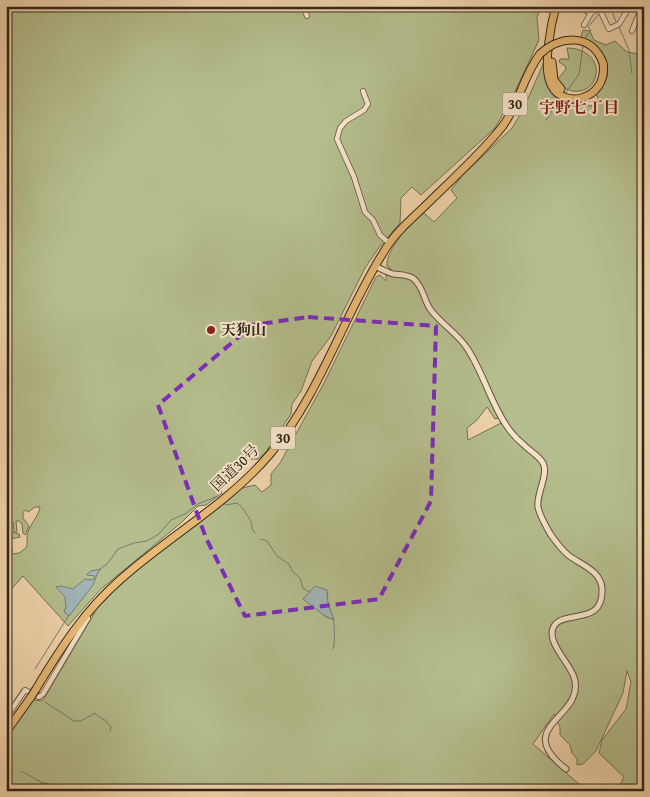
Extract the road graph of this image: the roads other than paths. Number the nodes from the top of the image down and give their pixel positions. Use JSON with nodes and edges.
{"nodes":[{"id":1,"x":303,"y":6,"type":"edge"},
{"id":2,"x":558,"y":6,"type":"edge"},
{"id":3,"x":577,"y":6,"type":"edge"},
{"id":4,"x":630,"y":6,"type":"edge"},
{"id":5,"x":642,"y":6,"type":"edge"},
{"id":6,"x":601,"y":9,"type":"edge"},
{"id":7,"x":591,"y":13,"type":"junction"},
{"id":8,"x":307,"y":16,"type":"dead end"},
{"id":9,"x":584,"y":25,"type":"dead end"},
{"id":10,"x":632,"y":31,"type":"dead end"},
{"id":11,"x":363,"y":91,"type":"dead end"},
{"id":12,"x":389,"y":243,"type":"junction"},
{"id":13,"x":375,"y":266,"type":"junction"},
{"id":14,"x":87,"y":613,"type":"junction"},
{"id":15,"x":6,"y":718,"type":"edge"},
{"id":16,"x":6,"y":732,"type":"edge"},
{"id":17,"x":566,"y":768,"type":"dead end"}],
"edges":[{"from":1,"to":8,"type":"street"},
{"from":2,"to":12,"type":"highway","name":"国道30号","number":"30"},
{"from":3,"to":7,"type":"street"},
{"from":4,"to":6,"type":"street"},
{"from":5,"to":10,"type":"street"},
{"from":6,"to":7,"type":"street"},
{"from":7,"to":9,"type":"street"},
{"from":11,"to":12,"type":"street"},
{"from":12,"to":13,"type":"highway","name":"国道30号","number":"30"},
{"from":13,"to":14,"type":"highway","name":"国道30号","number":"30"},
{"from":13,"to":17,"type":"street"},
{"from":14,"to":15,"type":"street"},
{"from":14,"to":16,"type":"highway","name":"国道30号","number":"30","bridge":true}]}
